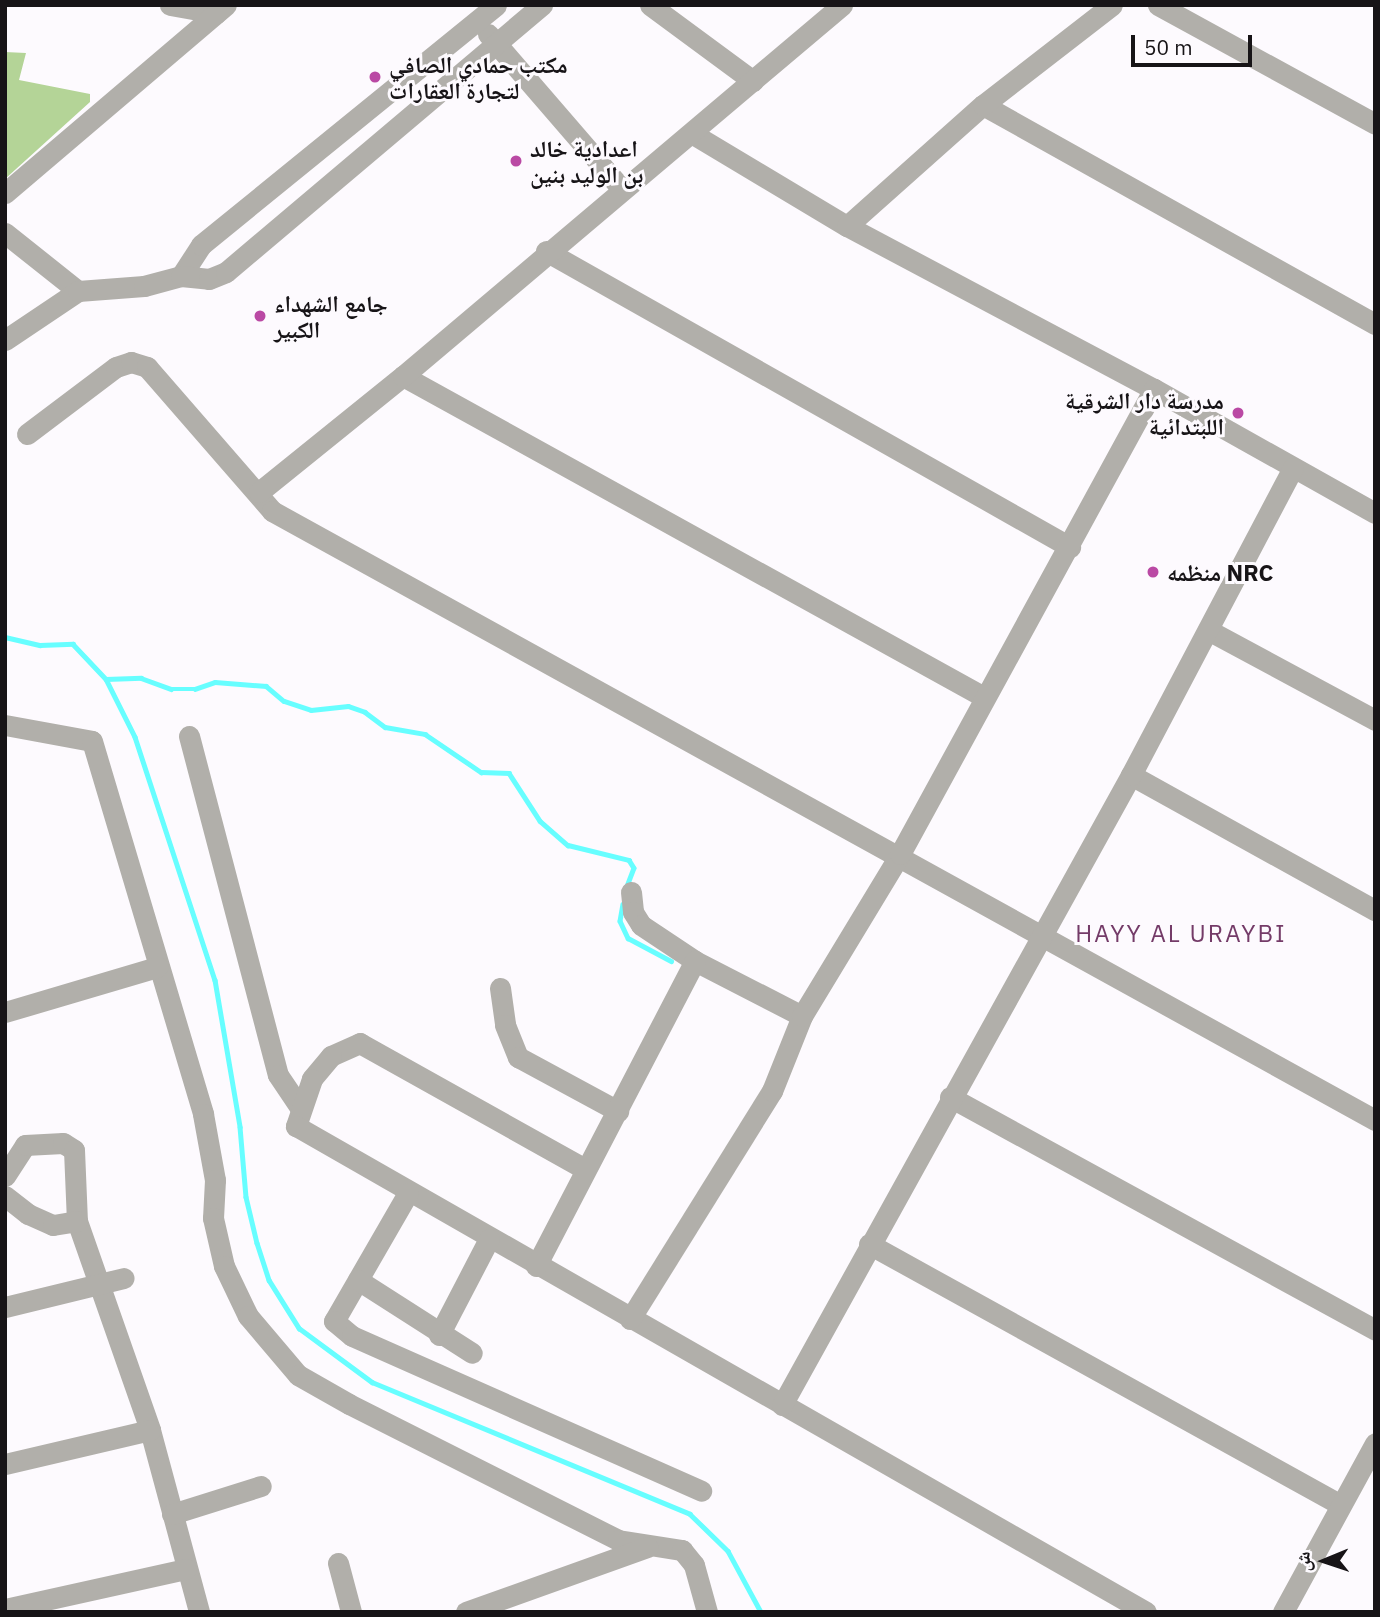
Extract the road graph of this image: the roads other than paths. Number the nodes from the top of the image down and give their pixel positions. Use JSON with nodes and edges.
{"nodes":[{"id":1,"x":170,"y":5,"type":"edge"},
{"id":2,"x":496,"y":5,"type":"edge"},
{"id":3,"x":542,"y":5,"type":"edge"},
{"id":4,"x":650,"y":5,"type":"edge"},
{"id":5,"x":842,"y":5,"type":"edge"},
{"id":6,"x":1112,"y":5,"type":"edge"},
{"id":7,"x":1158,"y":5,"type":"edge"},
{"id":8,"x":221,"y":9,"type":"edge"},
{"id":9,"x":477,"y":22,"type":"junction"},
{"id":10,"x":497,"y":44,"type":"junction"},
{"id":11,"x":753,"y":82,"type":"junction"},
{"id":12,"x":983,"y":105,"type":"junction"},
{"id":13,"x":1375,"y":124,"type":"edge"},
{"id":14,"x":693,"y":134,"type":"junction"},
{"id":15,"x":621,"y":188,"type":"junction"},
{"id":16,"x":5,"y":193,"type":"edge"},
{"id":17,"x":847,"y":226,"type":"junction"},
{"id":18,"x":5,"y":233,"type":"edge"},
{"id":19,"x":546,"y":251,"type":"junction"},
{"id":20,"x":181,"y":276,"type":"junction"},
{"id":21,"x":78,"y":291,"type":"junction"},
{"id":22,"x":1375,"y":324,"type":"edge"},
{"id":23,"x":5,"y":340,"type":"edge"},
{"id":24,"x":403,"y":376,"type":"junction"},
{"id":25,"x":1154,"y":389,"type":"junction"},
{"id":26,"x":27,"y":434,"type":"dead end"},
{"id":27,"x":1293,"y":468,"type":"junction"},
{"id":28,"x":259,"y":492,"type":"junction"},
{"id":29,"x":1375,"y":513,"type":"edge"},
{"id":30,"x":1070,"y":547,"type":"junction"},
{"id":31,"x":1208,"y":630,"type":"junction"},
{"id":32,"x":984,"y":697,"type":"junction"},
{"id":33,"x":1375,"y":720,"type":"edge"},
{"id":34,"x":5,"y":725,"type":"edge"},
{"id":35,"x":189,"y":736,"type":"dead end"},
{"id":36,"x":1131,"y":775,"type":"junction"},
{"id":37,"x":900,"y":854,"type":"junction"},
{"id":38,"x":631,"y":892,"type":"dead end"},
{"id":39,"x":1375,"y":910,"type":"edge"},
{"id":40,"x":1041,"y":937,"type":"junction"},
{"id":41,"x":695,"y":961,"type":"junction"},
{"id":42,"x":157,"y":967,"type":"junction"},
{"id":43,"x":500,"y":988,"type":"dead end"},
{"id":44,"x":7,"y":1006,"type":"edge"},
{"id":45,"x":802,"y":1016,"type":"junction"},
{"id":46,"x":950,"y":1097,"type":"junction"},
{"id":47,"x":300,"y":1108,"type":"junction"},
{"id":48,"x":618,"y":1111,"type":"junction"},
{"id":49,"x":1375,"y":1120,"type":"edge"},
{"id":50,"x":585,"y":1169,"type":"junction"},
{"id":51,"x":5,"y":1176,"type":"edge"},
{"id":52,"x":408,"y":1193,"type":"junction"},
{"id":53,"x":5,"y":1196,"type":"edge"},
{"id":54,"x":77,"y":1221,"type":"junction"},
{"id":55,"x":489,"y":1239,"type":"junction"},
{"id":56,"x":869,"y":1244,"type":"junction"},
{"id":57,"x":537,"y":1266,"type":"junction"},
{"id":58,"x":124,"y":1278,"type":"dead end"},
{"id":59,"x":358,"y":1280,"type":"junction"},
{"id":60,"x":96,"y":1283,"type":"junction"},
{"id":61,"x":5,"y":1307,"type":"edge"},
{"id":62,"x":631,"y":1319,"type":"junction"},
{"id":63,"x":1375,"y":1330,"type":"edge"},
{"id":64,"x":439,"y":1335,"type":"junction"},
{"id":65,"x":472,"y":1353,"type":"dead end"},
{"id":66,"x":782,"y":1405,"type":"junction"},
{"id":67,"x":150,"y":1430,"type":"junction"},
{"id":68,"x":1375,"y":1443,"type":"edge"},
{"id":69,"x":5,"y":1464,"type":"edge"},
{"id":70,"x":261,"y":1486,"type":"dead end"},
{"id":71,"x":701,"y":1490,"type":"dead end"},
{"id":72,"x":1340,"y":1505,"type":"junction"},
{"id":73,"x":172,"y":1514,"type":"junction"},
{"id":74,"x":648,"y":1547,"type":"junction"},
{"id":75,"x":338,"y":1563,"type":"dead end"},
{"id":76,"x":187,"y":1569,"type":"junction"},
{"id":77,"x":5,"y":1609,"type":"edge"},
{"id":78,"x":199,"y":1612,"type":"edge"},
{"id":79,"x":351,"y":1612,"type":"edge"},
{"id":80,"x":466,"y":1612,"type":"edge"},
{"id":81,"x":707,"y":1612,"type":"edge"},
{"id":82,"x":1146,"y":1612,"type":"edge"},
{"id":83,"x":1283,"y":1612,"type":"edge"}],
"edges":[{"from":1,"to":8,"type":"street"},
{"from":2,"to":9,"type":"street"},
{"from":3,"to":10,"type":"street"},
{"from":4,"to":11,"type":"street"},
{"from":5,"to":11,"type":"street"},
{"from":6,"to":12,"type":"street"},
{"from":7,"to":13,"type":"street"},
{"from":8,"to":16,"type":"street"},
{"from":9,"to":10,"type":"street"},
{"from":9,"to":20,"type":"street"},
{"from":10,"to":15,"type":"street"},
{"from":10,"to":20,"type":"street"},
{"from":11,"to":14,"type":"street"},
{"from":12,"to":17,"type":"street"},
{"from":12,"to":22,"type":"street"},
{"from":14,"to":15,"type":"street"},
{"from":14,"to":17,"type":"street"},
{"from":15,"to":19,"type":"street"},
{"from":17,"to":25,"type":"street"},
{"from":18,"to":21,"type":"street"},
{"from":19,"to":24,"type":"street"},
{"from":19,"to":30,"type":"street"},
{"from":20,"to":21,"type":"street"},
{"from":21,"to":23,"type":"street"},
{"from":24,"to":28,"type":"street"},
{"from":24,"to":32,"type":"street"},
{"from":25,"to":27,"type":"street"},
{"from":25,"to":30,"type":"street"},
{"from":26,"to":28,"type":"street"},
{"from":27,"to":29,"type":"street"},
{"from":27,"to":31,"type":"street"},
{"from":28,"to":37,"type":"street"},
{"from":30,"to":32,"type":"street"},
{"from":31,"to":33,"type":"street"},
{"from":31,"to":36,"type":"street"},
{"from":32,"to":37,"type":"street"},
{"from":34,"to":42,"type":"street"},
{"from":35,"to":47,"type":"street"},
{"from":36,"to":39,"type":"street"},
{"from":36,"to":40,"type":"street"},
{"from":37,"to":40,"type":"street"},
{"from":37,"to":45,"type":"street"},
{"from":38,"to":41,"type":"street"},
{"from":40,"to":46,"type":"street"},
{"from":40,"to":49,"type":"street"},
{"from":41,"to":45,"type":"street"},
{"from":41,"to":48,"type":"street"},
{"from":42,"to":44,"type":"street"},
{"from":42,"to":74,"type":"street"},
{"from":43,"to":48,"type":"street"},
{"from":45,"to":62,"type":"street"},
{"from":46,"to":56,"type":"street"},
{"from":46,"to":63,"type":"street"},
{"from":47,"to":50,"type":"street"},
{"from":47,"to":52,"type":"street"},
{"from":48,"to":50,"type":"street"},
{"from":50,"to":57,"type":"street"},
{"from":51,"to":54,"type":"street"},
{"from":52,"to":55,"type":"street"},
{"from":52,"to":59,"type":"street"},
{"from":53,"to":54,"type":"street"},
{"from":54,"to":60,"type":"street"},
{"from":55,"to":57,"type":"street"},
{"from":55,"to":64,"type":"street"},
{"from":56,"to":66,"type":"street"},
{"from":56,"to":72,"type":"street"},
{"from":57,"to":62,"type":"street"},
{"from":58,"to":60,"type":"street"},
{"from":59,"to":64,"type":"street"},
{"from":59,"to":71,"type":"street"},
{"from":60,"to":61,"type":"street"},
{"from":60,"to":67,"type":"street"},
{"from":62,"to":66,"type":"street"},
{"from":64,"to":65,"type":"street"},
{"from":66,"to":82,"type":"street"},
{"from":67,"to":69,"type":"street"},
{"from":67,"to":73,"type":"street"},
{"from":68,"to":72,"type":"street"},
{"from":70,"to":73,"type":"street"},
{"from":72,"to":83,"type":"street"},
{"from":73,"to":76,"type":"street"},
{"from":74,"to":80,"type":"street"},
{"from":74,"to":81,"type":"street"},
{"from":75,"to":79,"type":"street"},
{"from":76,"to":77,"type":"street"},
{"from":76,"to":78,"type":"street"}]}
